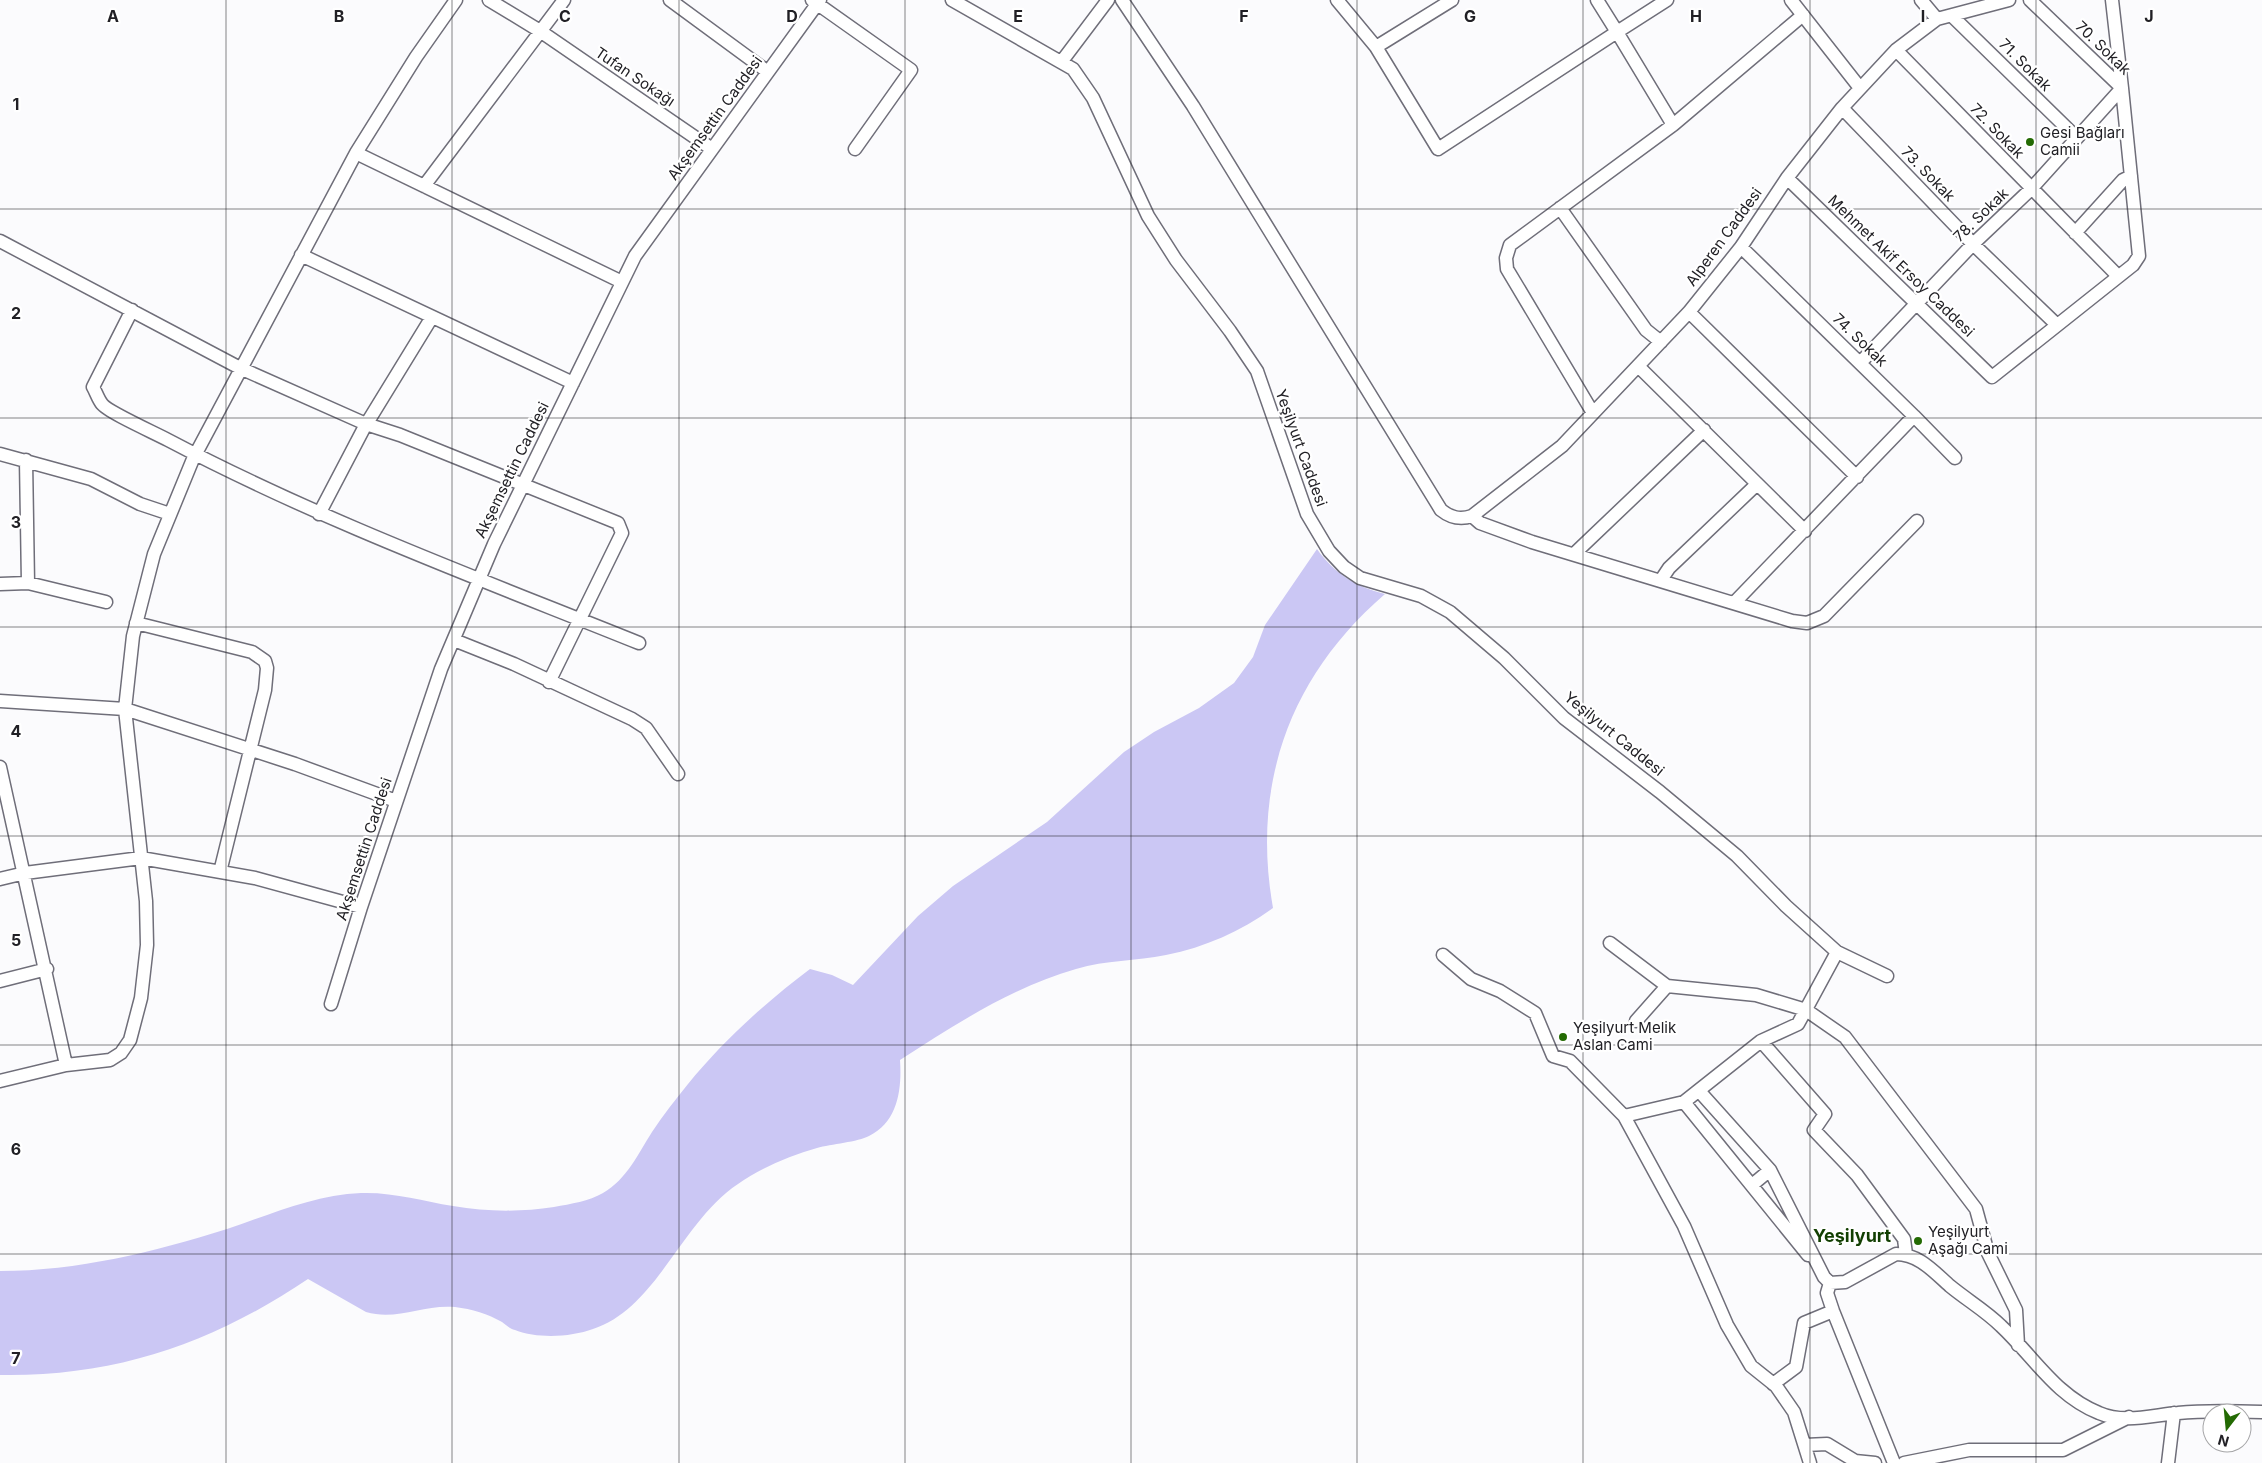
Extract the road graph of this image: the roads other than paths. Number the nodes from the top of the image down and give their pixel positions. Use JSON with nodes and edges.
{"nodes":[{"id":1,"x":456,"y":0,"type":"edge"},
{"id":2,"x":489,"y":0,"type":"edge"},
{"id":3,"x":564,"y":0,"type":"edge"},
{"id":4,"x":670,"y":0,"type":"edge"},
{"id":5,"x":952,"y":0,"type":"edge"},
{"id":6,"x":1108,"y":0,"type":"edge"},
{"id":7,"x":1122,"y":0,"type":"edge"},
{"id":8,"x":1337,"y":0,"type":"edge"},
{"id":9,"x":1452,"y":0,"type":"edge"},
{"id":10,"x":1597,"y":0,"type":"edge"},
{"id":11,"x":1667,"y":0,"type":"edge"},
{"id":12,"x":1791,"y":0,"type":"edge"},
{"id":13,"x":1921,"y":0,"type":"edge"},
{"id":14,"x":2010,"y":0,"type":"edge"},
{"id":15,"x":2030,"y":0,"type":"edge"},
{"id":16,"x":2112,"y":0,"type":"edge"},
{"id":17,"x":816,"y":1,"type":"edge"},
{"id":18,"x":1803,"y":15,"type":"junction"},
{"id":19,"x":1952,"y":16,"type":"junction"},
{"id":20,"x":1937,"y":18,"type":"junction"},
{"id":21,"x":540,"y":31,"type":"junction"},
{"id":22,"x":1617,"y":32,"type":"junction"},
{"id":23,"x":1376,"y":47,"type":"junction"},
{"id":24,"x":1896,"y":50,"type":"junction"},
{"id":25,"x":1062,"y":61,"type":"junction"},
{"id":26,"x":768,"y":72,"type":"junction"},
{"id":27,"x":1860,"y":88,"type":"junction"},
{"id":28,"x":2122,"y":88,"type":"junction"},
{"id":29,"x":1842,"y":108,"type":"junction"},
{"id":30,"x":1673,"y":125,"type":"junction"},
{"id":31,"x":2076,"y":138,"type":"junction"},
{"id":32,"x":712,"y":149,"type":"junction"},
{"id":33,"x":855,"y":149,"type":"dead end"},
{"id":34,"x":356,"y":153,"type":"junction"},
{"id":35,"x":2131,"y":176,"type":"junction"},
{"id":36,"x":1787,"y":178,"type":"junction"},
{"id":37,"x":424,"y":186,"type":"junction"},
{"id":38,"x":2031,"y":189,"type":"junction"},
{"id":39,"x":1560,"y":208,"type":"junction"},
{"id":40,"x":2075,"y":233,"type":"junction"},
{"id":41,"x":0,"y":241,"type":"edge"},
{"id":42,"x":1973,"y":244,"type":"junction"},
{"id":43,"x":1740,"y":247,"type":"junction"},
{"id":44,"x":301,"y":255,"type":"junction"},
{"id":45,"x":2118,"y":276,"type":"junction"},
{"id":46,"x":622,"y":282,"type":"junction"},
{"id":47,"x":1916,"y":304,"type":"junction"},
{"id":48,"x":132,"y":310,"type":"junction"},
{"id":49,"x":1689,"y":312,"type":"junction"},
{"id":50,"x":432,"y":317,"type":"junction"},
{"id":51,"x":2056,"y":324,"type":"junction"},
{"id":52,"x":1661,"y":342,"type":"junction"},
{"id":53,"x":1860,"y":363,"type":"junction"},
{"id":54,"x":1638,"y":366,"type":"junction"},
{"id":55,"x":240,"y":368,"type":"junction"},
{"id":56,"x":573,"y":383,"type":"junction"},
{"id":57,"x":1593,"y":413,"type":"junction"},
{"id":58,"x":1914,"y":416,"type":"junction"},
{"id":59,"x":366,"y":424,"type":"junction"},
{"id":60,"x":1704,"y":430,"type":"junction"},
{"id":61,"x":0,"y":454,"type":"edge"},
{"id":62,"x":195,"y":454,"type":"junction"},
{"id":63,"x":1954,"y":458,"type":"dead end"},
{"id":64,"x":26,"y":460,"type":"junction"},
{"id":65,"x":1857,"y":476,"type":"junction"},
{"id":66,"x":524,"y":484,"type":"junction"},
{"id":67,"x":1756,"y":485,"type":"junction"},
{"id":68,"x":170,"y":514,"type":"junction"},
{"id":69,"x":319,"y":514,"type":"junction"},
{"id":70,"x":1472,"y":516,"type":"junction"},
{"id":71,"x":1917,"y":521,"type":"dead end"},
{"id":72,"x":1805,"y":531,"type":"junction"},
{"id":73,"x":1574,"y":554,"type":"junction"},
{"id":74,"x":480,"y":578,"type":"junction"},
{"id":75,"x":1661,"y":580,"type":"junction"},
{"id":76,"x":28,"y":583,"type":"junction"},
{"id":77,"x":0,"y":584,"type":"edge"},
{"id":78,"x":106,"y":602,"type":"dead end"},
{"id":79,"x":1734,"y":604,"type":"junction"},
{"id":80,"x":580,"y":619,"type":"junction"},
{"id":81,"x":136,"y":623,"type":"junction"},
{"id":82,"x":454,"y":640,"type":"junction"},
{"id":83,"x":639,"y":643,"type":"dead end"},
{"id":84,"x":549,"y":682,"type":"junction"},
{"id":85,"x":0,"y":701,"type":"edge"},
{"id":86,"x":126,"y":710,"type":"junction"},
{"id":87,"x":250,"y":750,"type":"junction"},
{"id":88,"x":0,"y":767,"type":"edge"},
{"id":89,"x":678,"y":774,"type":"dead end"},
{"id":90,"x":396,"y":801,"type":"junction"},
{"id":91,"x":141,"y":858,"type":"junction"},
{"id":92,"x":220,"y":872,"type":"junction"},
{"id":93,"x":25,"y":873,"type":"junction"},
{"id":94,"x":0,"y":879,"type":"edge"},
{"id":95,"x":361,"y":907,"type":"junction"},
{"id":96,"x":1610,"y":943,"type":"dead end"},
{"id":97,"x":1837,"y":952,"type":"junction"},
{"id":98,"x":1443,"y":956,"type":"dead end"},
{"id":99,"x":47,"y":969,"type":"junction"},
{"id":100,"x":1886,"y":976,"type":"dead end"},
{"id":101,"x":0,"y":981,"type":"edge"},
{"id":102,"x":1667,"y":986,"type":"junction"},
{"id":103,"x":331,"y":1004,"type":"dead end"},
{"id":104,"x":1806,"y":1010,"type":"junction"},
{"id":105,"x":1636,"y":1021,"type":"dead end"},
{"id":106,"x":1761,"y":1041,"type":"junction"},
{"id":107,"x":66,"y":1064,"type":"junction"},
{"id":108,"x":0,"y":1081,"type":"edge"},
{"id":109,"x":1700,"y":1092,"type":"junction"},
{"id":110,"x":1684,"y":1102,"type":"junction"},
{"id":111,"x":1624,"y":1116,"type":"junction"},
{"id":112,"x":1770,"y":1170,"type":"junction"},
{"id":113,"x":1752,"y":1185,"type":"junction"},
{"id":114,"x":1793,"y":1211,"type":"junction"},
{"id":115,"x":1780,"y":1220,"type":"junction"},
{"id":116,"x":1906,"y":1254,"type":"junction"},
{"id":117,"x":1826,"y":1278,"type":"junction"},
{"id":118,"x":1833,"y":1311,"type":"junction"},
{"id":119,"x":2018,"y":1344,"type":"junction"},
{"id":120,"x":1774,"y":1384,"type":"junction"},
{"id":121,"x":2262,"y":1412,"type":"edge"},
{"id":122,"x":2174,"y":1413,"type":"junction"},
{"id":123,"x":2130,"y":1418,"type":"junction"},
{"id":124,"x":1805,"y":1445,"type":"junction"},
{"id":125,"x":1810,"y":1463,"type":"edge"},
{"id":126,"x":1875,"y":1463,"type":"edge"},
{"id":127,"x":1894,"y":1463,"type":"edge"},
{"id":128,"x":1904,"y":1463,"type":"edge"},
{"id":129,"x":2168,"y":1463,"type":"edge"}],
"edges":[{"from":1,"to":34,"type":"street"},
{"from":2,"to":21,"type":"street","name":"Tufan Sokağı"},
{"from":3,"to":21,"type":"street"},
{"from":4,"to":26,"type":"street"},
{"from":5,"to":25,"type":"street","name":"Yeşilyurt Caddesi"},
{"from":6,"to":25,"type":"street"},
{"from":7,"to":70,"type":"street"},
{"from":8,"to":23,"type":"street"},
{"from":9,"to":23,"type":"street"},
{"from":10,"to":22,"type":"street"},
{"from":11,"to":22,"type":"street"},
{"from":12,"to":18,"type":"street"},
{"from":13,"to":20,"type":"street"},
{"from":14,"to":19,"type":"street"},
{"from":15,"to":28,"type":"street","name":"70. Sokak"},
{"from":16,"to":28,"type":"street"},
{"from":17,"to":26,"type":"street","name":"Akşemsettin Caddesi"},
{"from":17,"to":33,"type":"street"},
{"from":18,"to":27,"type":"street"},
{"from":18,"to":30,"type":"street"},
{"from":19,"to":20,"type":"street"},
{"from":19,"to":31,"type":"street","name":"71. Sokak"},
{"from":20,"to":24,"type":"street","name":"Alperen Caddesi"},
{"from":21,"to":32,"type":"street","name":"Tufan Sokağı"},
{"from":21,"to":37,"type":"street"},
{"from":22,"to":23,"type":"street"},
{"from":22,"to":30,"type":"street"},
{"from":24,"to":27,"type":"street","name":"Alperen Caddesi"},
{"from":24,"to":38,"type":"street","name":"72. Sokak"},
{"from":25,"to":97,"type":"street","name":"Yeşilyurt Caddesi"},
{"from":26,"to":32,"type":"street","name":"Akşemsettin Caddesi"},
{"from":27,"to":29,"type":"street","name":"Alperen Caddesi"},
{"from":28,"to":31,"type":"street","name":"78. Sokak"},
{"from":28,"to":35,"type":"street","name":"70. Sokak"},
{"from":29,"to":36,"type":"street","name":"Alperen Caddesi"},
{"from":29,"to":42,"type":"street","name":"73. Sokak"},
{"from":30,"to":39,"type":"street"},
{"from":31,"to":38,"type":"street","name":"78. Sokak"},
{"from":32,"to":46,"type":"street","name":"Akşemsettin Caddesi"},
{"from":34,"to":37,"type":"street"},
{"from":34,"to":44,"type":"street"},
{"from":35,"to":40,"type":"street"},
{"from":35,"to":45,"type":"street","name":"70. Sokak"},
{"from":36,"to":43,"type":"street","name":"Alperen Caddesi"},
{"from":36,"to":47,"type":"street","name":"Mehmet Akif Ersoy Caddesi"},
{"from":37,"to":46,"type":"street"},
{"from":38,"to":40,"type":"street","name":"72. Sokak"},
{"from":38,"to":42,"type":"street","name":"78. Sokak"},
{"from":39,"to":52,"type":"street"},
{"from":39,"to":57,"type":"street"},
{"from":40,"to":45,"type":"street","name":"72. Sokak"},
{"from":41,"to":48,"type":"street"},
{"from":42,"to":47,"type":"street","name":"78. Sokak"},
{"from":42,"to":51,"type":"street","name":"73. Sokak"},
{"from":43,"to":49,"type":"street","name":"Alperen Caddesi"},
{"from":43,"to":53,"type":"street","name":"74. Sokak"},
{"from":44,"to":50,"type":"street"},
{"from":44,"to":55,"type":"street"},
{"from":45,"to":51,"type":"street"},
{"from":46,"to":56,"type":"street","name":"Akşemsettin Caddesi"},
{"from":47,"to":51,"type":"street","name":"Mehmet Akif Ersoy Caddesi"},
{"from":47,"to":53,"type":"street","name":"78. Sokak"},
{"from":48,"to":55,"type":"street"},
{"from":48,"to":62,"type":"street"},
{"from":49,"to":52,"type":"street","name":"Alperen Caddesi"},
{"from":49,"to":65,"type":"street"},
{"from":50,"to":56,"type":"street"},
{"from":50,"to":59,"type":"street"},
{"from":52,"to":54,"type":"street","name":"Alperen Caddesi"},
{"from":53,"to":58,"type":"street","name":"74. Sokak"},
{"from":54,"to":57,"type":"street","name":"Alperen Caddesi"},
{"from":54,"to":60,"type":"street"},
{"from":55,"to":59,"type":"street"},
{"from":55,"to":62,"type":"street"},
{"from":56,"to":66,"type":"street","name":"Akşemsettin Caddesi"},
{"from":57,"to":70,"type":"street","name":"Alperen Caddesi"},
{"from":58,"to":63,"type":"street","name":"74. Sokak"},
{"from":58,"to":65,"type":"street"},
{"from":59,"to":66,"type":"street"},
{"from":59,"to":69,"type":"street"},
{"from":60,"to":67,"type":"street"},
{"from":60,"to":73,"type":"street"},
{"from":61,"to":64,"type":"street"},
{"from":62,"to":68,"type":"street"},
{"from":62,"to":69,"type":"street"},
{"from":64,"to":68,"type":"street"},
{"from":64,"to":76,"type":"street"},
{"from":65,"to":72,"type":"street"},
{"from":66,"to":74,"type":"street","name":"Akşemsettin Caddesi"},
{"from":66,"to":80,"type":"street"},
{"from":67,"to":72,"type":"street"},
{"from":67,"to":75,"type":"street"},
{"from":68,"to":81,"type":"street"},
{"from":69,"to":74,"type":"street"},
{"from":70,"to":73,"type":"street"},
{"from":71,"to":79,"type":"street"},
{"from":72,"to":79,"type":"street"},
{"from":73,"to":75,"type":"street"},
{"from":74,"to":80,"type":"street"},
{"from":74,"to":82,"type":"street","name":"Akşemsettin Caddesi"},
{"from":75,"to":79,"type":"street"},
{"from":76,"to":77,"type":"street"},
{"from":76,"to":78,"type":"street"},
{"from":80,"to":83,"type":"street"},
{"from":80,"to":84,"type":"street"},
{"from":81,"to":86,"type":"street"},
{"from":81,"to":87,"type":"street"},
{"from":82,"to":84,"type":"street"},
{"from":82,"to":90,"type":"street","name":"Akşemsettin Caddesi"},
{"from":84,"to":89,"type":"street"},
{"from":85,"to":86,"type":"street"},
{"from":86,"to":87,"type":"street"},
{"from":86,"to":91,"type":"street"},
{"from":87,"to":90,"type":"street"},
{"from":87,"to":92,"type":"street"},
{"from":88,"to":93,"type":"street"},
{"from":90,"to":95,"type":"street","name":"Akşemsettin Caddesi"},
{"from":91,"to":92,"type":"street"},
{"from":91,"to":93,"type":"street"},
{"from":91,"to":107,"type":"street"},
{"from":92,"to":95,"type":"street"},
{"from":93,"to":94,"type":"street"},
{"from":93,"to":99,"type":"street"},
{"from":95,"to":103,"type":"street","name":"Akşemsettin Caddesi"},
{"from":96,"to":102,"type":"street"},
{"from":97,"to":100,"type":"street","name":"Yeşilyurt Caddesi"},
{"from":97,"to":104,"type":"street"},
{"from":98,"to":111,"type":"street"},
{"from":99,"to":101,"type":"street"},
{"from":99,"to":107,"type":"street"},
{"from":102,"to":104,"type":"street"},
{"from":102,"to":105,"type":"street"},
{"from":104,"to":106,"type":"street"},
{"from":104,"to":119,"type":"street"},
{"from":106,"to":109,"type":"street"},
{"from":106,"to":116,"type":"street"},
{"from":107,"to":108,"type":"street"},
{"from":109,"to":110,"type":"street"},
{"from":109,"to":112,"type":"street"},
{"from":110,"to":111,"type":"street"},
{"from":110,"to":113,"type":"street"},
{"from":111,"to":120,"type":"street"},
{"from":112,"to":113,"type":"street"},
{"from":112,"to":114,"type":"street"},
{"from":113,"to":115,"type":"street"},
{"from":114,"to":115,"type":"street"},
{"from":114,"to":117,"type":"street"},
{"from":115,"to":117,"type":"street"},
{"from":116,"to":117,"type":"street"},
{"from":116,"to":119,"type":"street"},
{"from":117,"to":118,"type":"street"},
{"from":118,"to":120,"type":"street"},
{"from":118,"to":127,"type":"street"},
{"from":119,"to":123,"type":"street"},
{"from":120,"to":124,"type":"street"},
{"from":121,"to":122,"type":"street"},
{"from":122,"to":123,"type":"street"},
{"from":122,"to":129,"type":"street"},
{"from":123,"to":128,"type":"street"},
{"from":124,"to":125,"type":"street"},
{"from":124,"to":126,"type":"street"}]}
